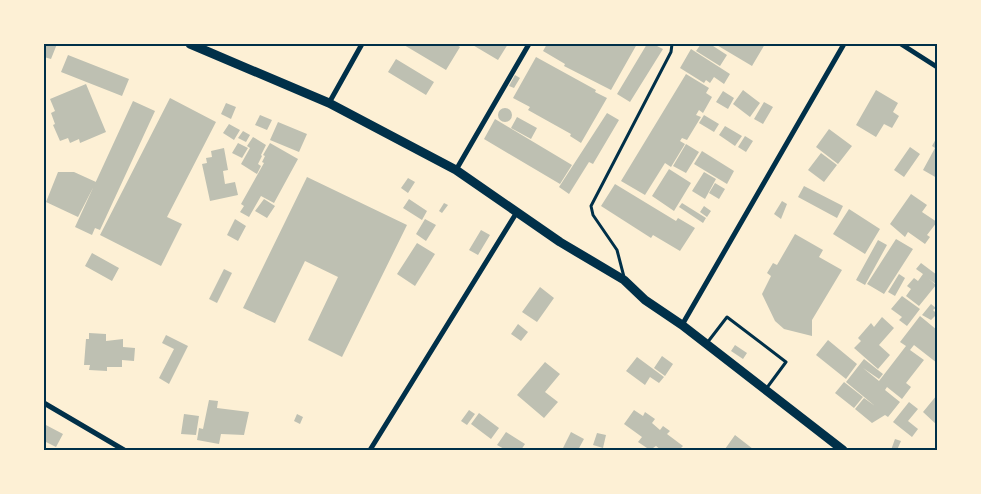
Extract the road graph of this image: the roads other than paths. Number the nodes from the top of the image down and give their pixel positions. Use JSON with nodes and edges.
{"nodes":[{"id":1,"x":362,"y":44,"type":"edge"},
{"id":2,"x":529,"y":44,"type":"edge"},
{"id":3,"x":672,"y":44,"type":"edge"},
{"id":4,"x":844,"y":44,"type":"edge"},
{"id":5,"x":901,"y":44,"type":"edge"},
{"id":6,"x":196,"y":45,"type":"edge"},
{"id":7,"x":937,"y":67,"type":"edge"},
{"id":8,"x":329,"y":103,"type":"junction"},
{"id":9,"x":456,"y":170,"type":"junction"},
{"id":10,"x":517,"y":212,"type":"junction"},
{"id":11,"x":624,"y":280,"type":"junction"},
{"id":12,"x":682,"y":325,"type":"junction"},
{"id":13,"x":707,"y":344,"type":"junction"},
{"id":14,"x":766,"y":389,"type":"junction"},
{"id":15,"x":44,"y":404,"type":"edge"},
{"id":16,"x":124,"y":450,"type":"edge"},
{"id":17,"x":370,"y":450,"type":"edge"},
{"id":18,"x":843,"y":450,"type":"edge"}],
"edges":[{"from":1,"to":8,"type":"street"},
{"from":2,"to":9,"type":"street"},
{"from":3,"to":11,"type":"lane"},
{"from":4,"to":12,"type":"street"},
{"from":5,"to":7,"type":"street"},
{"from":6,"to":8,"type":"street"},
{"from":8,"to":9,"type":"street"},
{"from":9,"to":10,"type":"street"},
{"from":10,"to":11,"type":"street"},
{"from":10,"to":17,"type":"street"},
{"from":11,"to":12,"type":"street"},
{"from":12,"to":13,"type":"street"},
{"from":13,"to":14,"type":"street"},
{"from":13,"to":14,"type":"lane"},
{"from":14,"to":18,"type":"street"},
{"from":15,"to":16,"type":"street"}]}
